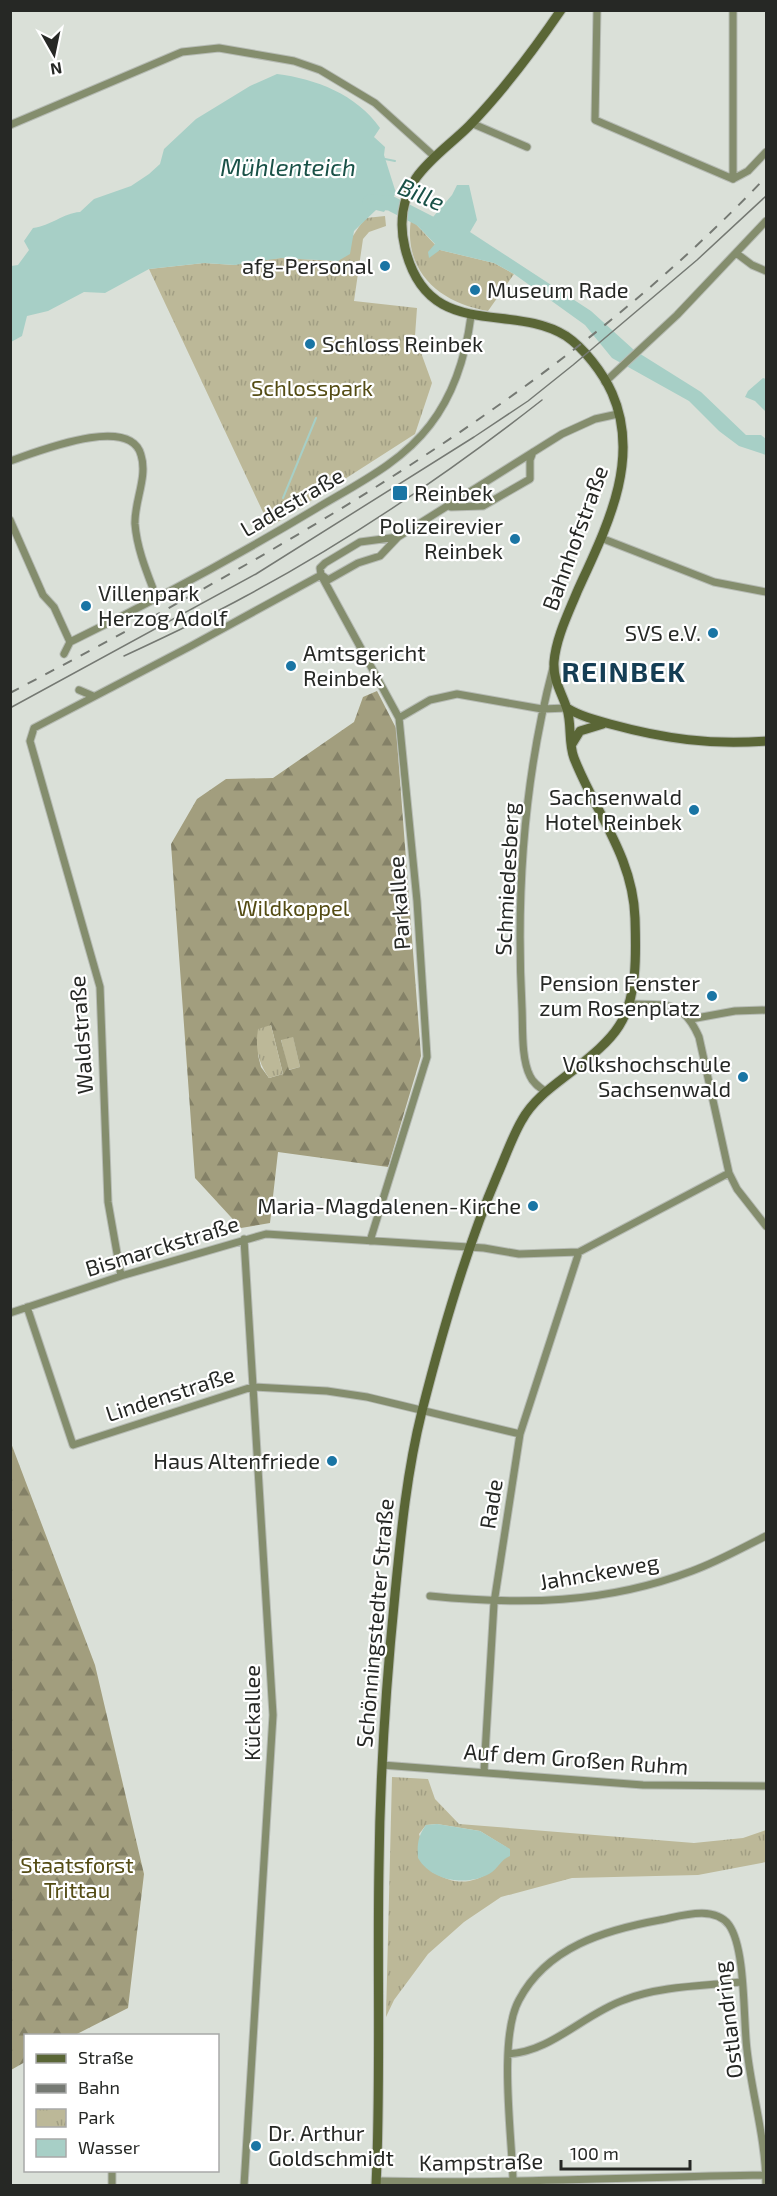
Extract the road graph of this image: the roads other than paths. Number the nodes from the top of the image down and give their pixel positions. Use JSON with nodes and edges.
{"nodes":[{"id":1,"x":561,"y":10,"type":"edge"},
{"id":2,"x":597,"y":10,"type":"edge"},
{"id":3,"x":733,"y":10,"type":"edge"},
{"id":4,"x":471,"y":123,"type":"junction"},
{"id":5,"x":10,"y":125,"type":"edge"},
{"id":6,"x":527,"y":147,"type":"dead end"},
{"id":7,"x":766,"y":152,"type":"edge"},
{"id":8,"x":435,"y":157,"type":"junction"},
{"id":9,"x":733,"y":179,"type":"junction"},
{"id":10,"x":766,"y":221,"type":"edge"},
{"id":11,"x":736,"y":253,"type":"junction"},
{"id":12,"x":766,"y":272,"type":"edge"},
{"id":13,"x":471,"y":316,"type":"junction"},
{"id":14,"x":605,"y":382,"type":"junction"},
{"id":15,"x":618,"y":414,"type":"junction"},
{"id":16,"x":535,"y":450,"type":"junction"},
{"id":17,"x":10,"y":461,"type":"edge"},
{"id":18,"x":447,"y":508,"type":"junction"},
{"id":19,"x":10,"y":520,"type":"edge"},
{"id":20,"x":398,"y":537,"type":"junction"},
{"id":21,"x":601,"y":538,"type":"junction"},
{"id":22,"x":321,"y":575,"type":"junction"},
{"id":23,"x":766,"y":592,"type":"edge"},
{"id":24,"x":157,"y":599,"type":"junction"},
{"id":25,"x":70,"y":642,"type":"junction"},
{"id":26,"x":64,"y":654,"type":"dead end"},
{"id":27,"x":554,"y":662,"type":"junction"},
{"id":28,"x":79,"y":690,"type":"dead end"},
{"id":29,"x":93,"y":696,"type":"junction"},
{"id":30,"x":567,"y":708,"type":"junction"},
{"id":31,"x":542,"y":709,"type":"junction"},
{"id":32,"x":399,"y":718,"type":"junction"},
{"id":33,"x":596,"y":720,"type":"junction"},
{"id":34,"x":609,"y":723,"type":"junction"},
{"id":35,"x":569,"y":726,"type":"junction"},
{"id":36,"x":766,"y":741,"type":"edge"},
{"id":37,"x":570,"y":746,"type":"junction"},
{"id":38,"x":629,"y":1004,"type":"junction"},
{"id":39,"x":766,"y":1010,"type":"edge"},
{"id":40,"x":691,"y":1019,"type":"junction"},
{"id":41,"x":546,"y":1092,"type":"junction"},
{"id":42,"x":729,"y":1173,"type":"junction"},
{"id":43,"x":766,"y":1226,"type":"edge"},
{"id":44,"x":244,"y":1239,"type":"junction"},
{"id":45,"x":370,"y":1241,"type":"junction"},
{"id":46,"x":470,"y":1248,"type":"junction"},
{"id":47,"x":579,"y":1252,"type":"junction"},
{"id":48,"x":121,"y":1276,"type":"junction"},
{"id":49,"x":27,"y":1307,"type":"junction"},
{"id":50,"x":10,"y":1313,"type":"edge"},
{"id":51,"x":252,"y":1387,"type":"junction"},
{"id":52,"x":422,"y":1411,"type":"junction"},
{"id":53,"x":520,"y":1434,"type":"junction"},
{"id":54,"x":766,"y":1536,"type":"edge"},
{"id":55,"x":430,"y":1596,"type":"dead end"},
{"id":56,"x":494,"y":1603,"type":"junction"},
{"id":57,"x":382,"y":1765,"type":"junction"},
{"id":58,"x":484,"y":1771,"type":"junction"},
{"id":59,"x":766,"y":1786,"type":"edge"},
{"id":60,"x":741,"y":1982,"type":"junction"},
{"id":61,"x":508,"y":2054,"type":"junction"},
{"id":62,"x":766,"y":2175,"type":"edge"},
{"id":63,"x":513,"y":2181,"type":"junction"},
{"id":64,"x":376,"y":2183,"type":"edge"},
{"id":65,"x":244,"y":2186,"type":"edge"},
{"id":66,"x":766,"y":2186,"type":"edge"}],
"edges":[{"from":1,"to":4,"type":"main road"},
{"from":2,"to":9,"type":"street"},
{"from":3,"to":9,"type":"street"},
{"from":4,"to":6,"type":"street"},
{"from":4,"to":8,"type":"main road"},
{"from":5,"to":8,"type":"street"},
{"from":7,"to":9,"type":"street"},
{"from":8,"to":13,"type":"main road","name":"Bahnhofstraße"},
{"from":10,"to":11,"type":"street"},
{"from":11,"to":12,"type":"street"},
{"from":11,"to":14,"type":"street"},
{"from":13,"to":14,"type":"main road","name":"Bahnhofstraße"},
{"from":13,"to":24,"type":"street","name":"Ladestraße"},
{"from":14,"to":15,"type":"main road","name":"Bahnhofstraße"},
{"from":15,"to":16,"type":"street"},
{"from":15,"to":21,"type":"main road","name":"Bahnhofstraße"},
{"from":16,"to":18,"type":"street"},
{"from":16,"to":18,"type":"street"},
{"from":17,"to":24,"type":"street"},
{"from":18,"to":20,"type":"street"},
{"from":19,"to":25,"type":"street"},
{"from":20,"to":22,"type":"street"},
{"from":20,"to":22,"type":"street"},
{"from":21,"to":23,"type":"street"},
{"from":21,"to":27,"type":"main road","name":"Bahnhofstraße"},
{"from":22,"to":29,"type":"street"},
{"from":22,"to":32,"type":"street","name":"Parkallee"},
{"from":24,"to":25,"type":"street","name":"Ladestraße"},
{"from":25,"to":26,"type":"street"},
{"from":27,"to":30,"type":"main road","name":"Bahnhofstraße"},
{"from":27,"to":31,"type":"street","name":"Schmiedesberg"},
{"from":28,"to":29,"type":"street"},
{"from":29,"to":48,"type":"street","name":"Waldstraße"},
{"from":30,"to":31,"type":"street"},
{"from":30,"to":33,"type":"main road"},
{"from":30,"to":35,"type":"main road","name":"Bahnhofstraße"},
{"from":31,"to":32,"type":"street"},
{"from":31,"to":41,"type":"street","name":"Schmiedesberg"},
{"from":32,"to":45,"type":"street","name":"Parkallee"},
{"from":33,"to":34,"type":"main road"},
{"from":33,"to":35,"type":"main road"},
{"from":34,"to":36,"type":"main road"},
{"from":34,"to":37,"type":"main road"},
{"from":35,"to":37,"type":"main road","name":"Bahnhofstraße"},
{"from":37,"to":38,"type":"main road","name":"Schönningstedter Straße"},
{"from":38,"to":40,"type":"street"},
{"from":38,"to":41,"type":"main road","name":"Schönningstedter Straße"},
{"from":39,"to":40,"type":"street"},
{"from":40,"to":42,"type":"street"},
{"from":41,"to":46,"type":"main road","name":"Schönningstedter Straße"},
{"from":42,"to":43,"type":"street"},
{"from":42,"to":47,"type":"street"},
{"from":44,"to":45,"type":"street","name":"Bismarckstraße"},
{"from":44,"to":48,"type":"street","name":"Bismarckstraße"},
{"from":44,"to":51,"type":"street","name":"Kückallee"},
{"from":45,"to":46,"type":"street","name":"Bismarckstraße"},
{"from":46,"to":47,"type":"street","name":"Bismarckstraße"},
{"from":46,"to":52,"type":"main road","name":"Schönningstedter Straße"},
{"from":47,"to":53,"type":"street","name":"Rade"},
{"from":48,"to":49,"type":"street","name":"Bismarckstraße"},
{"from":49,"to":50,"type":"street","name":"Bismarckstraße"},
{"from":49,"to":51,"type":"street","name":"Lindenstraße"},
{"from":51,"to":52,"type":"street","name":"Lindenstraße"},
{"from":51,"to":65,"type":"street","name":"Kückallee"},
{"from":52,"to":53,"type":"street","name":"Lindenstraße"},
{"from":52,"to":57,"type":"main road","name":"Schönningstedter Straße"},
{"from":53,"to":56,"type":"street","name":"Rade"},
{"from":54,"to":56,"type":"street","name":"Jahnckeweg"},
{"from":55,"to":56,"type":"street","name":"Jahnckeweg"},
{"from":56,"to":58,"type":"street","name":"Rade"},
{"from":57,"to":58,"type":"street","name":"Auf dem Großen Ruhm"},
{"from":57,"to":64,"type":"main road","name":"Schönningstedter Straße"},
{"from":58,"to":59,"type":"street","name":"Auf dem Großen Ruhm"},
{"from":60,"to":61,"type":"street"},
{"from":60,"to":61,"type":"street","name":"Ostlandring"},
{"from":60,"to":62,"type":"street","name":"Ostlandring"},
{"from":61,"to":63,"type":"street","name":"Ostlandring"},
{"from":62,"to":63,"type":"street","name":"Kampstraße"},
{"from":62,"to":66,"type":"street","name":"Ostlandring"},
{"from":63,"to":64,"type":"street","name":"Kampstraße"}]}
